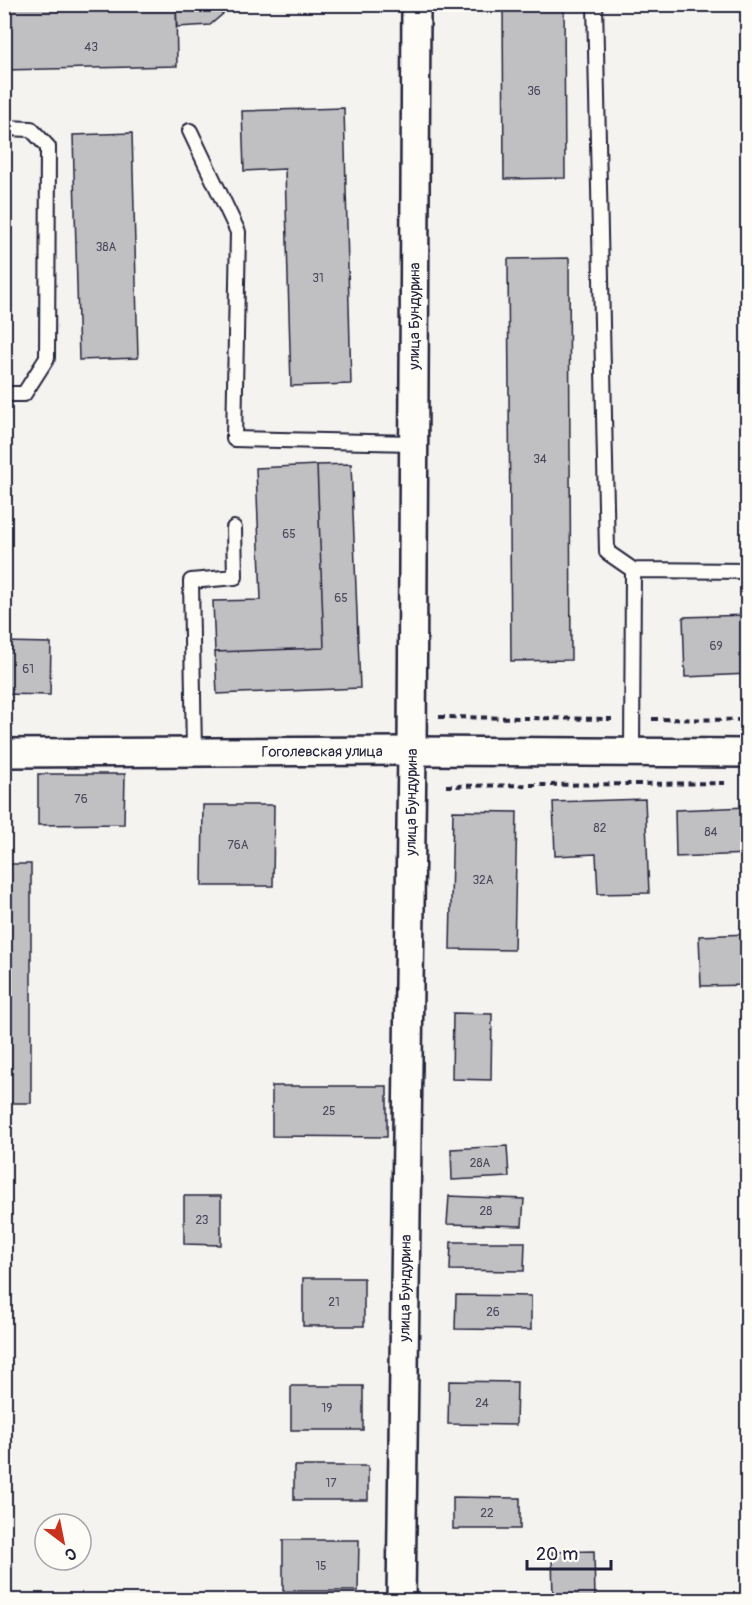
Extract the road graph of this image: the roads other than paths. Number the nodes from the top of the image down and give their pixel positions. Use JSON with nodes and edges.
{"nodes":[{"id":1,"x":416,"y":4,"type":"edge"},
{"id":2,"x":595,"y":4,"type":"edge"},
{"id":3,"x":4,"y":128,"type":"edge"},
{"id":4,"x":189,"y":131,"type":"dead end"},
{"id":5,"x":4,"y":394,"type":"edge"},
{"id":6,"x":413,"y":442,"type":"junction"},
{"id":7,"x":234,"y":528,"type":"dead end"},
{"id":8,"x":633,"y":570,"type":"junction"},
{"id":9,"x":747,"y":571,"type":"edge"},
{"id":10,"x":412,"y":751,"type":"junction"},
{"id":11,"x":194,"y":752,"type":"junction"},
{"id":12,"x":4,"y":753,"type":"edge"},
{"id":13,"x":632,"y":753,"type":"junction"},
{"id":14,"x":747,"y":753,"type":"edge"},
{"id":15,"x":401,"y":1600,"type":"edge"}],
"edges":[{"from":1,"to":6,"type":"street","name":"улица Бундурина"},
{"from":2,"to":8,"type":"lane"},
{"from":3,"to":5,"type":"lane"},
{"from":4,"to":6,"type":"lane"},
{"from":6,"to":10,"type":"street","name":"улица Бундурина"},
{"from":7,"to":11,"type":"lane"},
{"from":8,"to":9,"type":"lane"},
{"from":8,"to":13,"type":"lane"},
{"from":10,"to":11,"type":"street","name":"Гоголевская улица"},
{"from":10,"to":13,"type":"street","name":"Гоголевская улица"},
{"from":10,"to":15,"type":"street","name":"улица Бундурина"},
{"from":11,"to":12,"type":"street","name":"Гоголевская улица"},
{"from":13,"to":14,"type":"street","name":"Гоголевская улица"}]}
